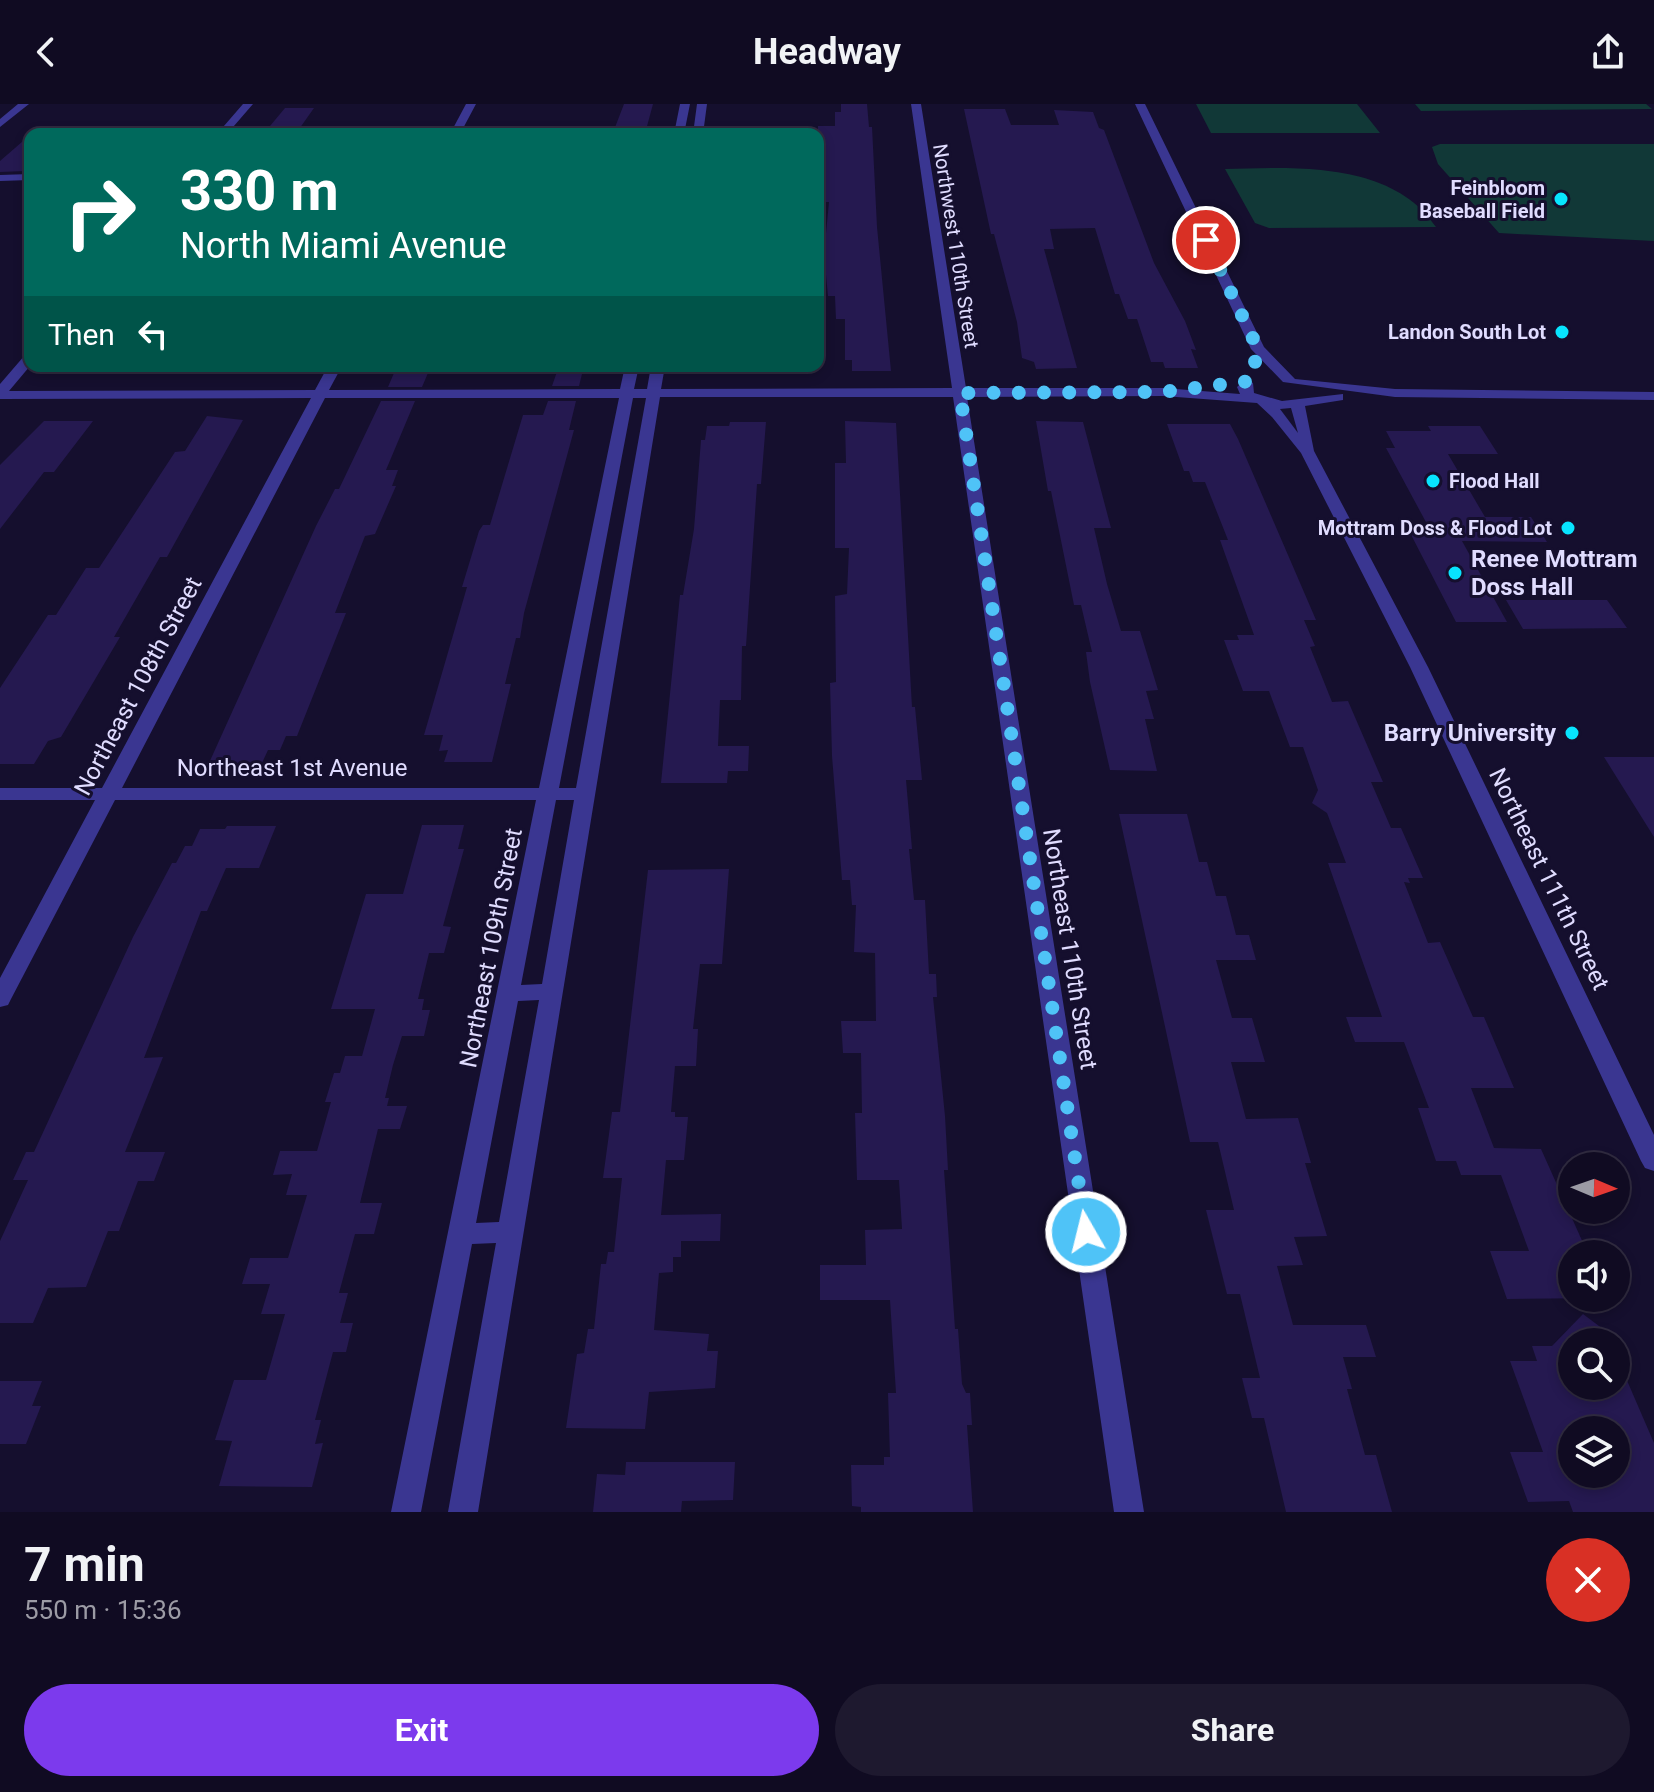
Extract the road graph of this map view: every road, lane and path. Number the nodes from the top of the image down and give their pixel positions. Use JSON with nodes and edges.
{"nodes":[{"id":1,"x":24,"y":104,"type":"edge"},
{"id":2,"x":248,"y":104,"type":"edge"},
{"id":3,"x":471,"y":104,"type":"edge"},
{"id":4,"x":685,"y":104,"type":"edge"},
{"id":5,"x":702,"y":104,"type":"edge"},
{"id":6,"x":916,"y":104,"type":"edge"},
{"id":7,"x":1140,"y":104,"type":"edge"},
{"id":8,"x":0,"y":124,"type":"edge"},
{"id":9,"x":227,"y":128,"type":"edge"},
{"id":10,"x":458,"y":128,"type":"edge"},
{"id":11,"x":680,"y":128,"type":"edge"},
{"id":12,"x":698,"y":128,"type":"edge"},
{"id":13,"x":24,"y":177,"type":"edge"},
{"id":14,"x":0,"y":178,"type":"edge"},
{"id":15,"x":1258,"y":349,"type":"junction"},
{"id":16,"x":24,"y":365,"type":"edge"},
{"id":17,"x":332,"y":372,"type":"edge"},
{"id":18,"x":631,"y":372,"type":"edge"},
{"id":19,"x":657,"y":372,"type":"edge"},
{"id":20,"x":1293,"y":381,"type":"junction"},
{"id":21,"x":1248,"y":382,"type":"junction"},
{"id":22,"x":1654,"y":387,"type":"edge"},
{"id":23,"x":1163,"y":392,"type":"junction"},
{"id":24,"x":1541,"y":392,"type":"junction"},
{"id":25,"x":960,"y":393,"type":"junction"},
{"id":26,"x":1395,"y":393,"type":"junction"},
{"id":27,"x":0,"y":394,"type":"edge"},
{"id":28,"x":627,"y":394,"type":"junction"},
{"id":29,"x":653,"y":394,"type":"junction"},
{"id":30,"x":320,"y":395,"type":"junction"},
{"id":31,"x":1654,"y":396,"type":"edge"},
{"id":32,"x":1259,"y":401,"type":"junction"},
{"id":33,"x":1302,"y":402,"type":"junction"},
{"id":34,"x":1307,"y":451,"type":"junction"},
{"id":35,"x":601,"y":522,"type":"junction"},
{"id":36,"x":631,"y":523,"type":"junction"},
{"id":37,"x":614,"y":623,"type":"junction"},
{"id":38,"x":581,"y":624,"type":"junction"},
{"id":39,"x":0,"y":794,"type":"edge"},
{"id":40,"x":108,"y":794,"type":"junction"},
{"id":41,"x":548,"y":794,"type":"junction"},
{"id":42,"x":584,"y":794,"type":"junction"},
{"id":43,"x":551,"y":992,"type":"junction"},
{"id":44,"x":508,"y":993,"type":"junction"},
{"id":45,"x":0,"y":999,"type":"edge"},
{"id":46,"x":1654,"y":1161,"type":"edge"},
{"id":47,"x":510,"y":1232,"type":"junction"},
{"id":48,"x":461,"y":1234,"type":"junction"},
{"id":49,"x":406,"y":1512,"type":"edge"},
{"id":50,"x":463,"y":1512,"type":"edge"},
{"id":51,"x":1129,"y":1512,"type":"edge"}],
"edges":[{"from":1,"to":8,"type":"street"},
{"from":2,"to":9,"type":"street"},
{"from":3,"to":10,"type":"street"},
{"from":4,"to":11,"type":"street"},
{"from":5,"to":12,"type":"street"},
{"from":6,"to":25,"type":"street","name":"Northwest 110th Street"},
{"from":7,"to":15,"type":"street"},
{"from":11,"to":12,"type":"street"},
{"from":13,"to":14,"type":"street"},
{"from":15,"to":20,"type":"street"},
{"from":15,"to":21,"type":"street"},
{"from":16,"to":27,"type":"street"},
{"from":17,"to":30,"type":"street","name":"Northeast 108th Street"},
{"from":18,"to":28,"type":"street","name":"Northeast 109th Street"},
{"from":19,"to":29,"type":"street"},
{"from":20,"to":21,"type":"street"},
{"from":20,"to":26,"type":"street"},
{"from":20,"to":33,"type":"street","name":"Northeast 111th Street"},
{"from":21,"to":23,"type":"street"},
{"from":21,"to":32,"type":"street","name":"Northeast 111th Street"},
{"from":22,"to":24,"type":"street"},
{"from":23,"to":25,"type":"street"},
{"from":23,"to":32,"type":"street"},
{"from":24,"to":26,"type":"street"},
{"from":24,"to":31,"type":"street"},
{"from":25,"to":29,"type":"street"},
{"from":25,"to":51,"type":"street","name":"Northeast 110th Street"},
{"from":26,"to":33,"type":"street"},
{"from":27,"to":30,"type":"street"},
{"from":28,"to":29,"type":"street"},
{"from":28,"to":30,"type":"street"},
{"from":28,"to":35,"type":"street","name":"Northeast 109th Street"},
{"from":29,"to":36,"type":"street"},
{"from":30,"to":40,"type":"street","name":"Northeast 108th Street"},
{"from":32,"to":33,"type":"street"},
{"from":32,"to":34,"type":"street","name":"Northeast 111th Street"},
{"from":33,"to":34,"type":"street","name":"Northeast 111th Street"},
{"from":34,"to":46,"type":"street","name":"Northeast 111th Street"},
{"from":35,"to":36,"type":"street"},
{"from":35,"to":38,"type":"street","name":"Northeast 109th Street"},
{"from":36,"to":37,"type":"street"},
{"from":37,"to":38,"type":"street"},
{"from":37,"to":42,"type":"street"},
{"from":38,"to":41,"type":"street","name":"Northeast 109th Street"},
{"from":39,"to":40,"type":"street","name":"Northeast 1st Avenue"},
{"from":40,"to":41,"type":"street","name":"Northeast 1st Avenue"},
{"from":40,"to":45,"type":"street","name":"Northeast 108th Street"},
{"from":41,"to":42,"type":"street","name":"Northeast 1st Avenue"},
{"from":41,"to":44,"type":"street","name":"Northeast 109th Street"},
{"from":42,"to":43,"type":"street"},
{"from":43,"to":44,"type":"street"},
{"from":43,"to":47,"type":"street"},
{"from":44,"to":48,"type":"street","name":"Northeast 109th Street"},
{"from":47,"to":48,"type":"street"},
{"from":47,"to":50,"type":"street"},
{"from":48,"to":49,"type":"street","name":"Northeast 109th Street"}]}
